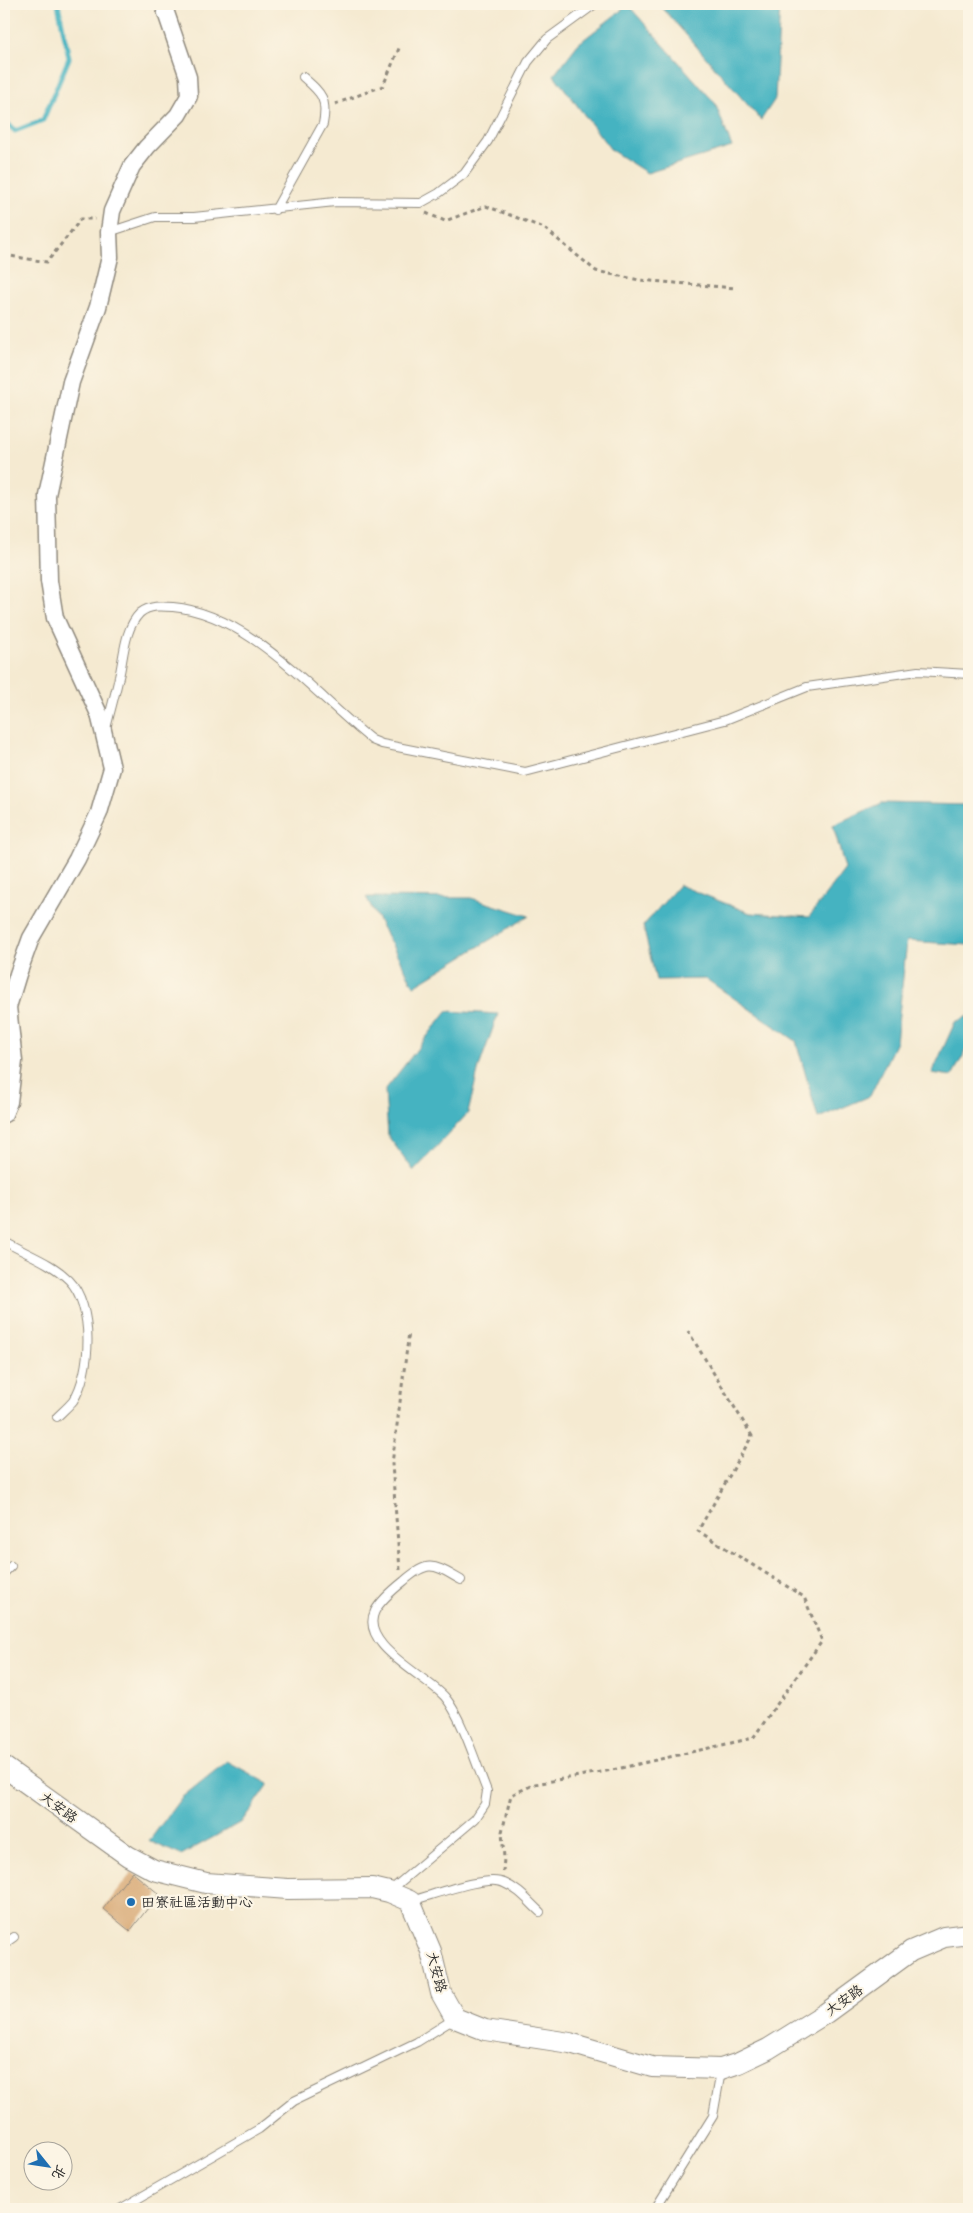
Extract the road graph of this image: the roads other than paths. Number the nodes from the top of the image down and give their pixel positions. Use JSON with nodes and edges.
{"nodes":[{"id":1,"x":163,"y":4,"type":"edge"},
{"id":2,"x":595,"y":4,"type":"edge"},
{"id":3,"x":303,"y":77,"type":"dead end"},
{"id":4,"x":275,"y":210,"type":"junction"},
{"id":5,"x":110,"y":226,"type":"junction"},
{"id":6,"x":969,"y":674,"type":"edge"},
{"id":7,"x":104,"y":738,"type":"junction"},
{"id":8,"x":4,"y":1114,"type":"edge"},
{"id":9,"x":4,"y":1241,"type":"edge"},
{"id":10,"x":57,"y":1417,"type":"dead end"},
{"id":11,"x":11,"y":1566,"type":"dead end"},
{"id":12,"x":4,"y":1573,"type":"edge"},
{"id":13,"x":461,"y":1580,"type":"dead end"},
{"id":14,"x":4,"y":1767,"type":"edge"},
{"id":15,"x":389,"y":1892,"type":"junction"},
{"id":16,"x":410,"y":1901,"type":"junction"},
{"id":17,"x":540,"y":1912,"type":"dead end"},
{"id":18,"x":969,"y":1934,"type":"edge"},
{"id":19,"x":14,"y":1937,"type":"dead end"},
{"id":20,"x":4,"y":1944,"type":"edge"},
{"id":21,"x":455,"y":2018,"type":"junction"},
{"id":22,"x":721,"y":2069,"type":"junction"},
{"id":23,"x":120,"y":2209,"type":"edge"},
{"id":24,"x":655,"y":2209,"type":"edge"}],
"edges":[{"from":1,"to":5,"type":"street"},
{"from":2,"to":4,"type":"lane"},
{"from":3,"to":4,"type":"lane"},
{"from":4,"to":5,"type":"lane"},
{"from":5,"to":7,"type":"street"},
{"from":6,"to":7,"type":"lane"},
{"from":7,"to":8,"type":"street"},
{"from":9,"to":10,"type":"lane"},
{"from":11,"to":12,"type":"lane"},
{"from":13,"to":15,"type":"lane"},
{"from":14,"to":15,"type":"street","name":"大安路"},
{"from":15,"to":16,"type":"street","name":"大安路"},
{"from":16,"to":17,"type":"lane"},
{"from":16,"to":21,"type":"street","name":"大安路"},
{"from":18,"to":22,"type":"street","name":"大安路"},
{"from":19,"to":20,"type":"lane"},
{"from":21,"to":22,"type":"street","name":"大安路"},
{"from":21,"to":23,"type":"lane"},
{"from":22,"to":24,"type":"lane"}]}
